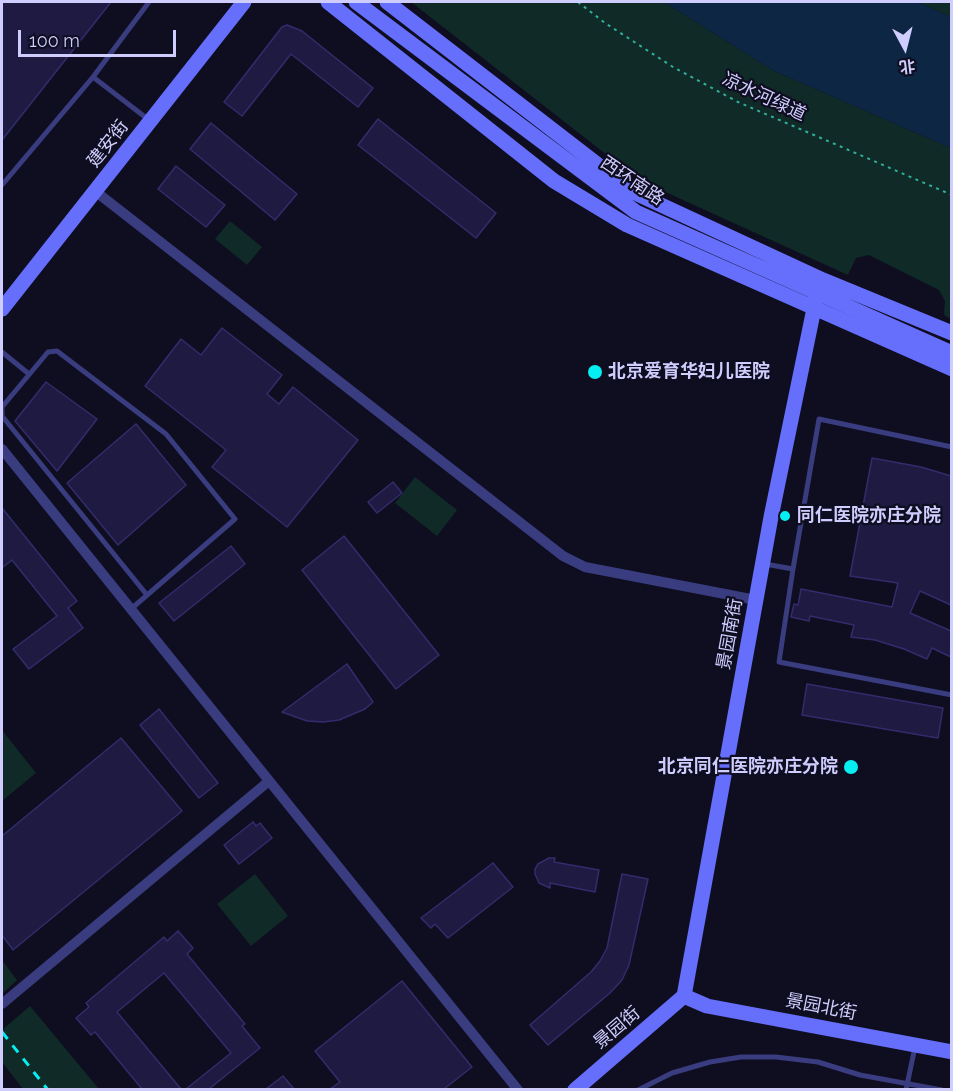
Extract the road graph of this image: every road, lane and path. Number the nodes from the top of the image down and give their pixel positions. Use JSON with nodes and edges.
{"nodes":[{"id":1,"x":149,"y":2,"type":"edge"},
{"id":2,"x":244,"y":2,"type":"edge"},
{"id":3,"x":327,"y":2,"type":"edge"},
{"id":4,"x":356,"y":2,"type":"edge"},
{"id":5,"x":387,"y":2,"type":"edge"},
{"id":6,"x":578,"y":2,"type":"edge"},
{"id":7,"x":93,"y":77,"type":"junction"},
{"id":8,"x":150,"y":121,"type":"junction"},
{"id":9,"x":2,"y":185,"type":"edge"},
{"id":10,"x":95,"y":191,"type":"junction"},
{"id":11,"x":951,"y":195,"type":"edge"},
{"id":12,"x":818,"y":294,"type":"junction"},
{"id":13,"x":2,"y":309,"type":"edge"},
{"id":14,"x":951,"y":333,"type":"edge"},
{"id":15,"x":2,"y":352,"type":"edge"},
{"id":16,"x":951,"y":353,"type":"edge"},
{"id":17,"x":951,"y":369,"type":"edge"},
{"id":18,"x":29,"y":374,"type":"junction"},
{"id":19,"x":2,"y":408,"type":"edge"},
{"id":20,"x":951,"y":446,"type":"edge"},
{"id":21,"x":2,"y":449,"type":"edge"},
{"id":22,"x":763,"y":564,"type":"junction"},
{"id":23,"x":793,"y":569,"type":"junction"},
{"id":24,"x":147,"y":595,"type":"junction"},
{"id":25,"x":756,"y":600,"type":"junction"},
{"id":26,"x":131,"y":609,"type":"junction"},
{"id":27,"x":951,"y":695,"type":"edge"},
{"id":28,"x":270,"y":781,"type":"junction"},
{"id":29,"x":684,"y":996,"type":"junction"},
{"id":30,"x":2,"y":1004,"type":"edge"},
{"id":31,"x":916,"y":1045,"type":"junction"},
{"id":32,"x":951,"y":1052,"type":"edge"},
{"id":33,"x":907,"y":1086,"type":"edge"},
{"id":34,"x":518,"y":1089,"type":"edge"},
{"id":35,"x":575,"y":1089,"type":"edge"},
{"id":36,"x":638,"y":1089,"type":"edge"},
{"id":37,"x":942,"y":1089,"type":"edge"}],
"edges":[{"from":1,"to":7,"type":"lane"},
{"from":2,"to":8,"type":"street","name":"建安街"},
{"from":3,"to":12,"type":"street"},
{"from":4,"to":12,"type":"street","name":"西环南路"},
{"from":5,"to":12,"type":"street","name":"西环南路"},
{"from":6,"to":11,"type":"path","name":"凉水河绿道"},
{"from":7,"to":8,"type":"lane"},
{"from":7,"to":9,"type":"lane"},
{"from":8,"to":10,"type":"street","name":"建安街"},
{"from":10,"to":13,"type":"street","name":"建安街"},
{"from":10,"to":25,"type":"street"},
{"from":12,"to":14,"type":"street","name":"西环南路"},
{"from":12,"to":16,"type":"street","name":"西环南路"},
{"from":12,"to":17,"type":"street"},
{"from":12,"to":22,"type":"street","name":"景园南街"},
{"from":15,"to":18,"type":"lane"},
{"from":18,"to":19,"type":"lane"},
{"from":18,"to":24,"type":"lane"},
{"from":19,"to":24,"type":"lane"},
{"from":20,"to":23,"type":"lane"},
{"from":21,"to":26,"type":"street"},
{"from":22,"to":23,"type":"lane"},
{"from":22,"to":25,"type":"street","name":"景园南街"},
{"from":23,"to":27,"type":"lane"},
{"from":24,"to":26,"type":"lane"},
{"from":25,"to":29,"type":"street","name":"景园南街"},
{"from":26,"to":28,"type":"street"},
{"from":28,"to":30,"type":"street"},
{"from":28,"to":34,"type":"street"},
{"from":29,"to":31,"type":"street","name":"景园北街"},
{"from":29,"to":35,"type":"street","name":"景园街"},
{"from":31,"to":32,"type":"street","name":"景园北街"},
{"from":31,"to":33,"type":"lane"},
{"from":33,"to":36,"type":"lane"},
{"from":33,"to":37,"type":"lane"}]}
